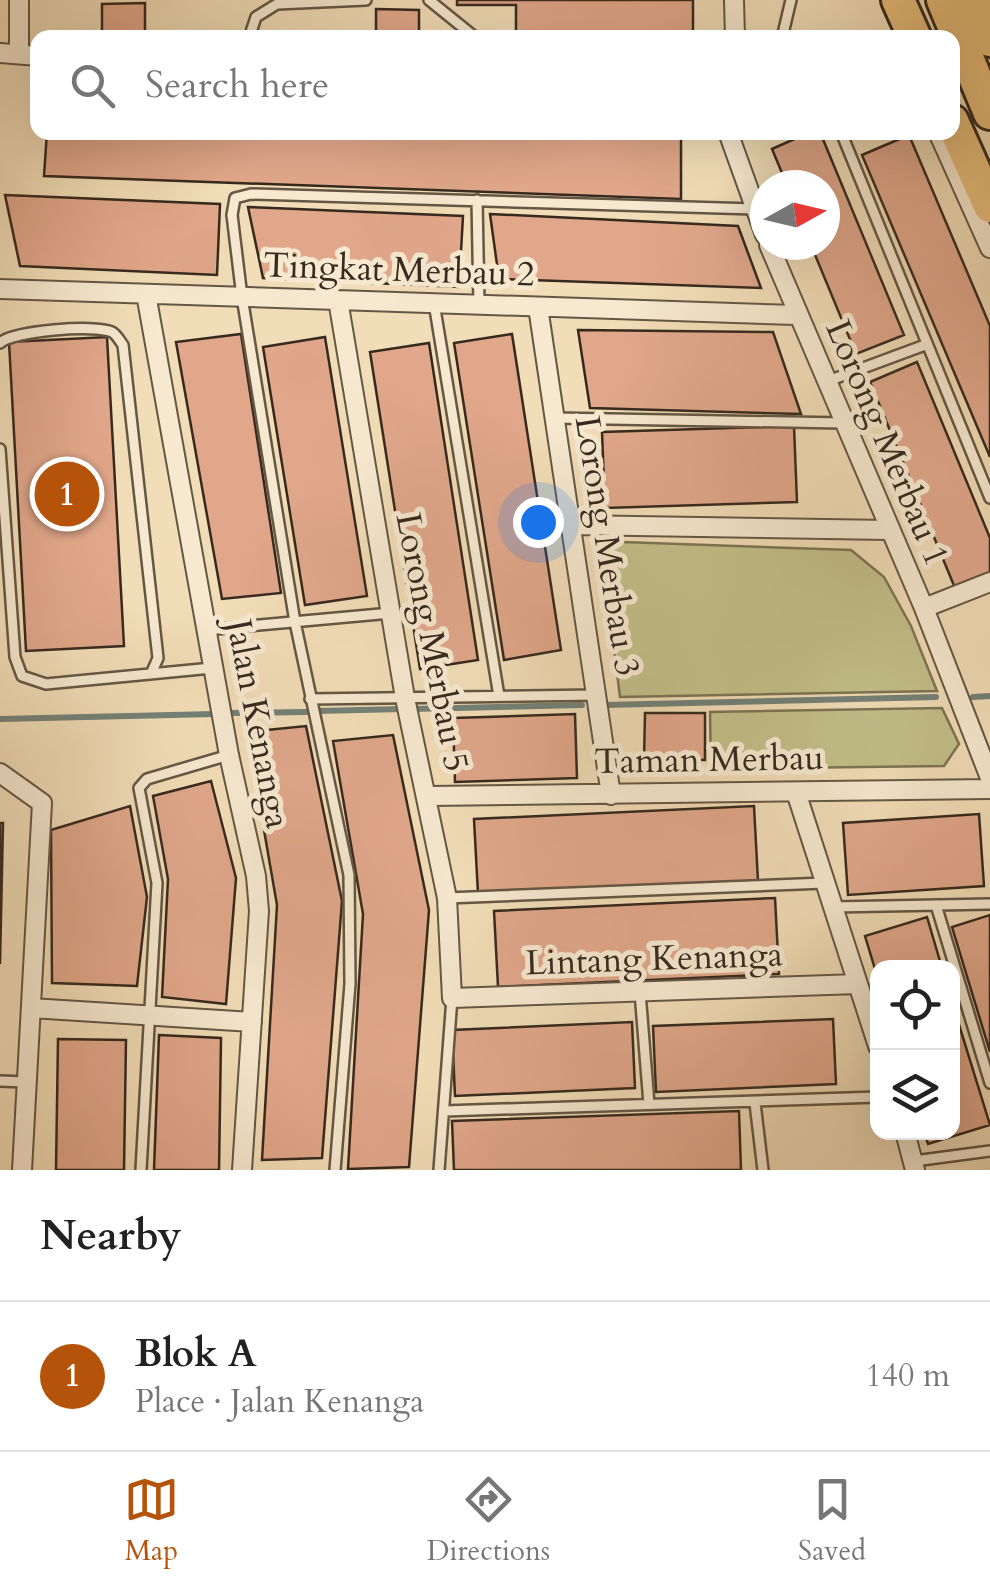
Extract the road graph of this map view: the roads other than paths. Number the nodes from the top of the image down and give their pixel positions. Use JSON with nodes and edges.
{"nodes":[{"id":1,"x":18,"y":0,"type":"edge"},
{"id":2,"x":366,"y":0,"type":"edge"},
{"id":3,"x":429,"y":0,"type":"edge"},
{"id":4,"x":734,"y":0,"type":"edge"},
{"id":5,"x":790,"y":0,"type":"edge"},
{"id":6,"x":898,"y":0,"type":"edge"},
{"id":7,"x":943,"y":0,"type":"edge"},
{"id":8,"x":974,"y":0,"type":"edge"},
{"id":9,"x":252,"y":30,"type":"edge"},
{"id":10,"x":466,"y":30,"type":"edge"},
{"id":11,"x":735,"y":30,"type":"edge"},
{"id":12,"x":784,"y":30,"type":"edge"},
{"id":13,"x":911,"y":30,"type":"edge"},
{"id":14,"x":955,"y":30,"type":"edge"},
{"id":15,"x":990,"y":40,"type":"edge"},
{"id":16,"x":960,"y":41,"type":"edge"},
{"id":17,"x":19,"y":54,"type":"edge"},
{"id":18,"x":990,"y":113,"type":"edge"},
{"id":19,"x":731,"y":140,"type":"edge"},
{"id":20,"x":843,"y":140,"type":"edge"},
{"id":21,"x":942,"y":140,"type":"edge"},
{"id":22,"x":960,"y":140,"type":"edge"},
{"id":23,"x":750,"y":195,"type":"edge"},
{"id":24,"x":478,"y":200,"type":"junction"},
{"id":25,"x":990,"y":206,"type":"edge"},
{"id":26,"x":750,"y":209,"type":"edge"},
{"id":27,"x":990,"y":248,"type":"edge"},
{"id":28,"x":775,"y":260,"type":"edge"},
{"id":29,"x":0,"y":289,"type":"edge"},
{"id":30,"x":146,"y":294,"type":"junction"},
{"id":31,"x":242,"y":297,"type":"junction"},
{"id":32,"x":338,"y":300,"type":"junction"},
{"id":33,"x":434,"y":304,"type":"junction"},
{"id":34,"x":479,"y":305,"type":"junction"},
{"id":35,"x":538,"y":306,"type":"junction"},
{"id":36,"x":796,"y":315,"type":"junction"},
{"id":37,"x":0,"y":343,"type":"edge"},
{"id":38,"x":925,"y":345,"type":"junction"},
{"id":39,"x":825,"y":382,"type":"junction"},
{"id":40,"x":554,"y":418,"type":"junction"},
{"id":41,"x":843,"y":423,"type":"junction"},
{"id":42,"x":0,"y":450,"type":"edge"},
{"id":43,"x":990,"y":498,"type":"edge"},
{"id":44,"x":570,"y":525,"type":"junction"},
{"id":45,"x":889,"y":530,"type":"junction"},
{"id":46,"x":990,"y":582,"type":"edge"},
{"id":47,"x":924,"y":608,"type":"junction"},
{"id":48,"x":391,"y":614,"type":"junction"},
{"id":49,"x":295,"y":622,"type":"junction"},
{"id":50,"x":206,"y":630,"type":"junction"},
{"id":51,"x":215,"y":668,"type":"junction"},
{"id":52,"x":151,"y":674,"type":"junction"},
{"id":53,"x":596,"y":695,"type":"junction"},
{"id":54,"x":499,"y":696,"type":"junction"},
{"id":55,"x":405,"y":698,"type":"junction"},
{"id":56,"x":310,"y":699,"type":"junction"},
{"id":57,"x":229,"y":755,"type":"junction"},
{"id":58,"x":0,"y":773,"type":"edge"},
{"id":59,"x":990,"y":778,"type":"edge"},
{"id":60,"x":990,"y":789,"type":"edge"},
{"id":61,"x":796,"y":792,"type":"junction"},
{"id":62,"x":611,"y":794,"type":"junction"},
{"id":63,"x":429,"y":796,"type":"junction"},
{"id":64,"x":826,"y":883,"type":"junction"},
{"id":65,"x":447,"y":898,"type":"junction"},
{"id":66,"x":990,"y":904,"type":"edge"},
{"id":67,"x":936,"y":905,"type":"junction"},
{"id":68,"x":833,"y":906,"type":"junction"},
{"id":69,"x":858,"y":984,"type":"junction"},
{"id":70,"x":640,"y":992,"type":"junction"},
{"id":71,"x":452,"y":998,"type":"junction"},
{"id":72,"x":30,"y":1008,"type":"junction"},
{"id":73,"x":150,"y":1016,"type":"junction"},
{"id":74,"x":870,"y":1021,"type":"edge"},
{"id":75,"x":252,"y":1022,"type":"junction"},
{"id":76,"x":0,"y":1081,"type":"edge"},
{"id":77,"x":26,"y":1082,"type":"junction"},
{"id":78,"x":990,"y":1083,"type":"edge"},
{"id":79,"x":870,"y":1097,"type":"edge"},
{"id":80,"x":755,"y":1103,"type":"junction"},
{"id":81,"x":649,"y":1104,"type":"junction"},
{"id":82,"x":444,"y":1111,"type":"junction"},
{"id":83,"x":907,"y":1140,"type":"edge"},
{"id":84,"x":990,"y":1151,"type":"edge"},
{"id":85,"x":915,"y":1165,"type":"edge"},
{"id":86,"x":22,"y":1170,"type":"edge"},
{"id":87,"x":141,"y":1170,"type":"edge"},
{"id":88,"x":242,"y":1170,"type":"edge"},
{"id":89,"x":335,"y":1170,"type":"edge"},
{"id":90,"x":439,"y":1170,"type":"edge"},
{"id":91,"x":764,"y":1170,"type":"edge"}],
"edges":[{"from":1,"to":17,"type":"street"},
{"from":2,"to":9,"type":"lane"},
{"from":3,"to":10,"type":"lane"},
{"from":4,"to":11,"type":"street"},
{"from":5,"to":12,"type":"lane"},
{"from":6,"to":13,"type":"highway"},
{"from":7,"to":14,"type":"highway"},
{"from":8,"to":15,"type":"highway"},
{"from":16,"to":18,"type":"highway"},
{"from":19,"to":23,"type":"street"},
{"from":20,"to":38,"type":"lane"},
{"from":21,"to":27,"type":"street"},
{"from":22,"to":25,"type":"highway"},
{"from":24,"to":26,"type":"lane"},
{"from":24,"to":31,"type":"lane"},
{"from":24,"to":34,"type":"lane"},
{"from":28,"to":36,"type":"street","name":"Lorong Merbau 1"},
{"from":29,"to":30,"type":"street","name":"Tingkat Merbau 2"},
{"from":30,"to":31,"type":"street","name":"Tingkat Merbau 2"},
{"from":30,"to":50,"type":"street","name":"Jalan Kenanga"},
{"from":31,"to":32,"type":"street","name":"Tingkat Merbau 2"},
{"from":31,"to":49,"type":"lane"},
{"from":32,"to":33,"type":"street","name":"Tingkat Merbau 2"},
{"from":32,"to":48,"type":"street","name":"Lorong Merbau 5"},
{"from":33,"to":34,"type":"street","name":"Tingkat Merbau 2"},
{"from":33,"to":54,"type":"lane"},
{"from":34,"to":35,"type":"street","name":"Tingkat Merbau 2"},
{"from":35,"to":36,"type":"street","name":"Tingkat Merbau 2"},
{"from":35,"to":40,"type":"street","name":"Lorong Merbau 3"},
{"from":36,"to":39,"type":"street","name":"Lorong Merbau 1"},
{"from":37,"to":52,"type":"lane"},
{"from":38,"to":39,"type":"lane"},
{"from":38,"to":43,"type":"lane"},
{"from":39,"to":41,"type":"street","name":"Lorong Merbau 1"},
{"from":40,"to":41,"type":"lane"},
{"from":40,"to":44,"type":"street","name":"Lorong Merbau 3"},
{"from":41,"to":45,"type":"street","name":"Lorong Merbau 1"},
{"from":42,"to":52,"type":"lane"},
{"from":44,"to":45,"type":"street"},
{"from":44,"to":53,"type":"street","name":"Lorong Merbau 3"},
{"from":45,"to":47,"type":"street","name":"Lorong Merbau 1"},
{"from":46,"to":47,"type":"street"},
{"from":47,"to":59,"type":"street","name":"Lorong Merbau 1"},
{"from":48,"to":49,"type":"lane"},
{"from":48,"to":55,"type":"street","name":"Lorong Merbau 5"},
{"from":49,"to":50,"type":"lane"},
{"from":49,"to":56,"type":"lane"},
{"from":50,"to":51,"type":"street","name":"Jalan Kenanga"},
{"from":51,"to":52,"type":"lane"},
{"from":51,"to":57,"type":"street","name":"Jalan Kenanga"},
{"from":53,"to":54,"type":"lane"},
{"from":53,"to":62,"type":"street","name":"Lorong Merbau 3"},
{"from":54,"to":55,"type":"lane"},
{"from":55,"to":56,"type":"lane"},
{"from":55,"to":63,"type":"street","name":"Lorong Merbau 5"},
{"from":56,"to":89,"type":"lane"},
{"from":57,"to":73,"type":"lane"},
{"from":57,"to":75,"type":"street","name":"Jalan Kenanga"},
{"from":58,"to":72,"type":"street"},
{"from":60,"to":61,"type":"street","name":"Taman Merbau"},
{"from":61,"to":62,"type":"street","name":"Taman Merbau"},
{"from":61,"to":64,"type":"street"},
{"from":62,"to":63,"type":"street","name":"Taman Merbau"},
{"from":63,"to":65,"type":"street","name":"Lorong Merbau 5"},
{"from":64,"to":65,"type":"lane"},
{"from":64,"to":68,"type":"street"},
{"from":65,"to":71,"type":"street","name":"Lorong Merbau 5"},
{"from":66,"to":67,"type":"lane"},
{"from":67,"to":68,"type":"lane"},
{"from":67,"to":78,"type":"lane"},
{"from":68,"to":69,"type":"street"},
{"from":69,"to":70,"type":"street","name":"Lintang Kenanga"},
{"from":69,"to":74,"type":"street"},
{"from":70,"to":71,"type":"street","name":"Lintang Kenanga"},
{"from":70,"to":81,"type":"lane"},
{"from":71,"to":82,"type":"lane"},
{"from":72,"to":73,"type":"street"},
{"from":72,"to":77,"type":"street"},
{"from":73,"to":75,"type":"street"},
{"from":73,"to":87,"type":"lane"},
{"from":75,"to":88,"type":"street","name":"Jalan Kenanga"},
{"from":76,"to":77,"type":"lane"},
{"from":77,"to":86,"type":"street"},
{"from":79,"to":80,"type":"lane"},
{"from":80,"to":81,"type":"lane"},
{"from":80,"to":91,"type":"lane"},
{"from":81,"to":82,"type":"lane"},
{"from":82,"to":90,"type":"lane"},
{"from":83,"to":85,"type":"street"},
{"from":84,"to":85,"type":"lane"}]}
